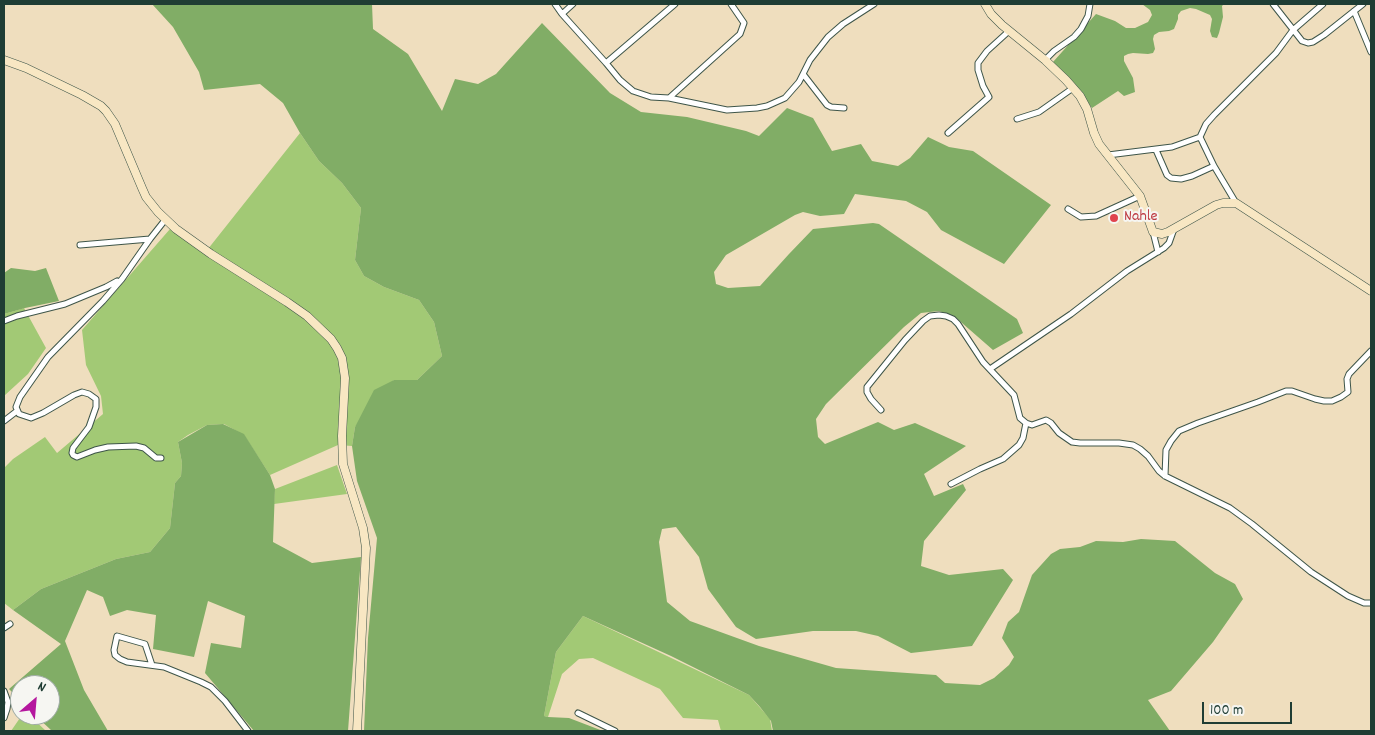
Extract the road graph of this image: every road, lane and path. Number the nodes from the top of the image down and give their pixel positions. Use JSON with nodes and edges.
{"nodes":[{"id":1,"x":555,"y":4,"type":"edge"},
{"id":2,"x":573,"y":4,"type":"edge"},
{"id":3,"x":675,"y":4,"type":"edge"},
{"id":4,"x":731,"y":4,"type":"edge"},
{"id":5,"x":874,"y":4,"type":"edge"},
{"id":6,"x":985,"y":4,"type":"edge"},
{"id":7,"x":1090,"y":4,"type":"edge"},
{"id":8,"x":1273,"y":4,"type":"edge"},
{"id":9,"x":1323,"y":4,"type":"edge"},
{"id":10,"x":1363,"y":4,"type":"edge"},
{"id":11,"x":1354,"y":12,"type":"junction"},
{"id":12,"x":562,"y":14,"type":"junction"},
{"id":13,"x":1293,"y":30,"type":"junction"},
{"id":14,"x":1009,"y":31,"type":"junction"},
{"id":15,"x":1371,"y":52,"type":"edge"},
{"id":16,"x":4,"y":60,"type":"edge"},
{"id":17,"x":1044,"y":60,"type":"junction"},
{"id":18,"x":606,"y":63,"type":"junction"},
{"id":19,"x":803,"y":74,"type":"junction"},
{"id":20,"x":1073,"y":88,"type":"junction"},
{"id":21,"x":669,"y":98,"type":"junction"},
{"id":22,"x":844,"y":108,"type":"dead end"},
{"id":23,"x":1017,"y":120,"type":"dead end"},
{"id":24,"x":948,"y":132,"type":"dead end"},
{"id":25,"x":1200,"y":137,"type":"junction"},
{"id":26,"x":1156,"y":150,"type":"junction"},
{"id":27,"x":1108,"y":155,"type":"junction"},
{"id":28,"x":1214,"y":166,"type":"junction"},
{"id":29,"x":1140,"y":196,"type":"junction"},
{"id":30,"x":1236,"y":203,"type":"junction"},
{"id":31,"x":1068,"y":209,"type":"dead end"},
{"id":32,"x":166,"y":220,"type":"junction"},
{"id":33,"x":1174,"y":230,"type":"junction"},
{"id":34,"x":1153,"y":232,"type":"junction"},
{"id":35,"x":150,"y":238,"type":"junction"},
{"id":36,"x":80,"y":245,"type":"dead end"},
{"id":37,"x":1158,"y":252,"type":"junction"},
{"id":38,"x":122,"y":279,"type":"junction"},
{"id":39,"x":1371,"y":291,"type":"edge"},
{"id":40,"x":4,"y":321,"type":"edge"},
{"id":41,"x":1371,"y":351,"type":"edge"},
{"id":42,"x":990,"y":369,"type":"junction"},
{"id":43,"x":881,"y":410,"type":"dead end"},
{"id":44,"x":17,"y":412,"type":"junction"},
{"id":45,"x":4,"y":421,"type":"edge"},
{"id":46,"x":1026,"y":423,"type":"junction"},
{"id":47,"x":161,"y":458,"type":"dead end"},
{"id":48,"x":1165,"y":476,"type":"junction"},
{"id":49,"x":951,"y":484,"type":"dead end"},
{"id":50,"x":1371,"y":603,"type":"edge"},
{"id":51,"x":10,"y":624,"type":"dead end"},
{"id":52,"x":4,"y":628,"type":"edge"},
{"id":53,"x":152,"y":665,"type":"junction"},
{"id":54,"x":4,"y":691,"type":"edge"},
{"id":55,"x":578,"y":713,"type":"dead end"},
{"id":56,"x":4,"y":718,"type":"edge"},
{"id":57,"x":248,"y":731,"type":"edge"},
{"id":58,"x":357,"y":731,"type":"edge"},
{"id":59,"x":615,"y":731,"type":"edge"}],
"edges":[{"from":1,"to":12,"type":"street"},
{"from":2,"to":12,"type":"street"},
{"from":3,"to":18,"type":"street"},
{"from":4,"to":21,"type":"street"},
{"from":5,"to":19,"type":"street"},
{"from":6,"to":14,"type":"street"},
{"from":7,"to":17,"type":"street"},
{"from":8,"to":13,"type":"street"},
{"from":9,"to":13,"type":"street"},
{"from":10,"to":11,"type":"street"},
{"from":11,"to":13,"type":"street"},
{"from":11,"to":15,"type":"street"},
{"from":12,"to":18,"type":"street"},
{"from":13,"to":25,"type":"street"},
{"from":14,"to":17,"type":"street"},
{"from":14,"to":24,"type":"street"},
{"from":16,"to":32,"type":"street"},
{"from":17,"to":20,"type":"street"},
{"from":18,"to":21,"type":"street"},
{"from":19,"to":21,"type":"street"},
{"from":19,"to":22,"type":"street"},
{"from":20,"to":23,"type":"street"},
{"from":20,"to":27,"type":"street"},
{"from":25,"to":26,"type":"street"},
{"from":25,"to":28,"type":"street"},
{"from":26,"to":27,"type":"street"},
{"from":26,"to":28,"type":"street"},
{"from":27,"to":29,"type":"street"},
{"from":28,"to":30,"type":"street"},
{"from":29,"to":31,"type":"street"},
{"from":29,"to":34,"type":"street"},
{"from":30,"to":33,"type":"street"},
{"from":30,"to":39,"type":"street"},
{"from":32,"to":35,"type":"street"},
{"from":32,"to":58,"type":"street"},
{"from":33,"to":34,"type":"street"},
{"from":33,"to":37,"type":"street"},
{"from":34,"to":37,"type":"street"},
{"from":35,"to":36,"type":"street"},
{"from":35,"to":38,"type":"street"},
{"from":37,"to":42,"type":"street"},
{"from":38,"to":40,"type":"street"},
{"from":38,"to":44,"type":"street"},
{"from":41,"to":48,"type":"street"},
{"from":42,"to":43,"type":"street"},
{"from":42,"to":46,"type":"street"},
{"from":44,"to":45,"type":"street"},
{"from":44,"to":47,"type":"street"},
{"from":46,"to":48,"type":"street"},
{"from":46,"to":49,"type":"street"},
{"from":48,"to":50,"type":"street"},
{"from":51,"to":52,"type":"street"},
{"from":53,"to":53,"type":"street"},
{"from":53,"to":57,"type":"street"},
{"from":54,"to":56,"type":"street"},
{"from":55,"to":59,"type":"street"}]}
